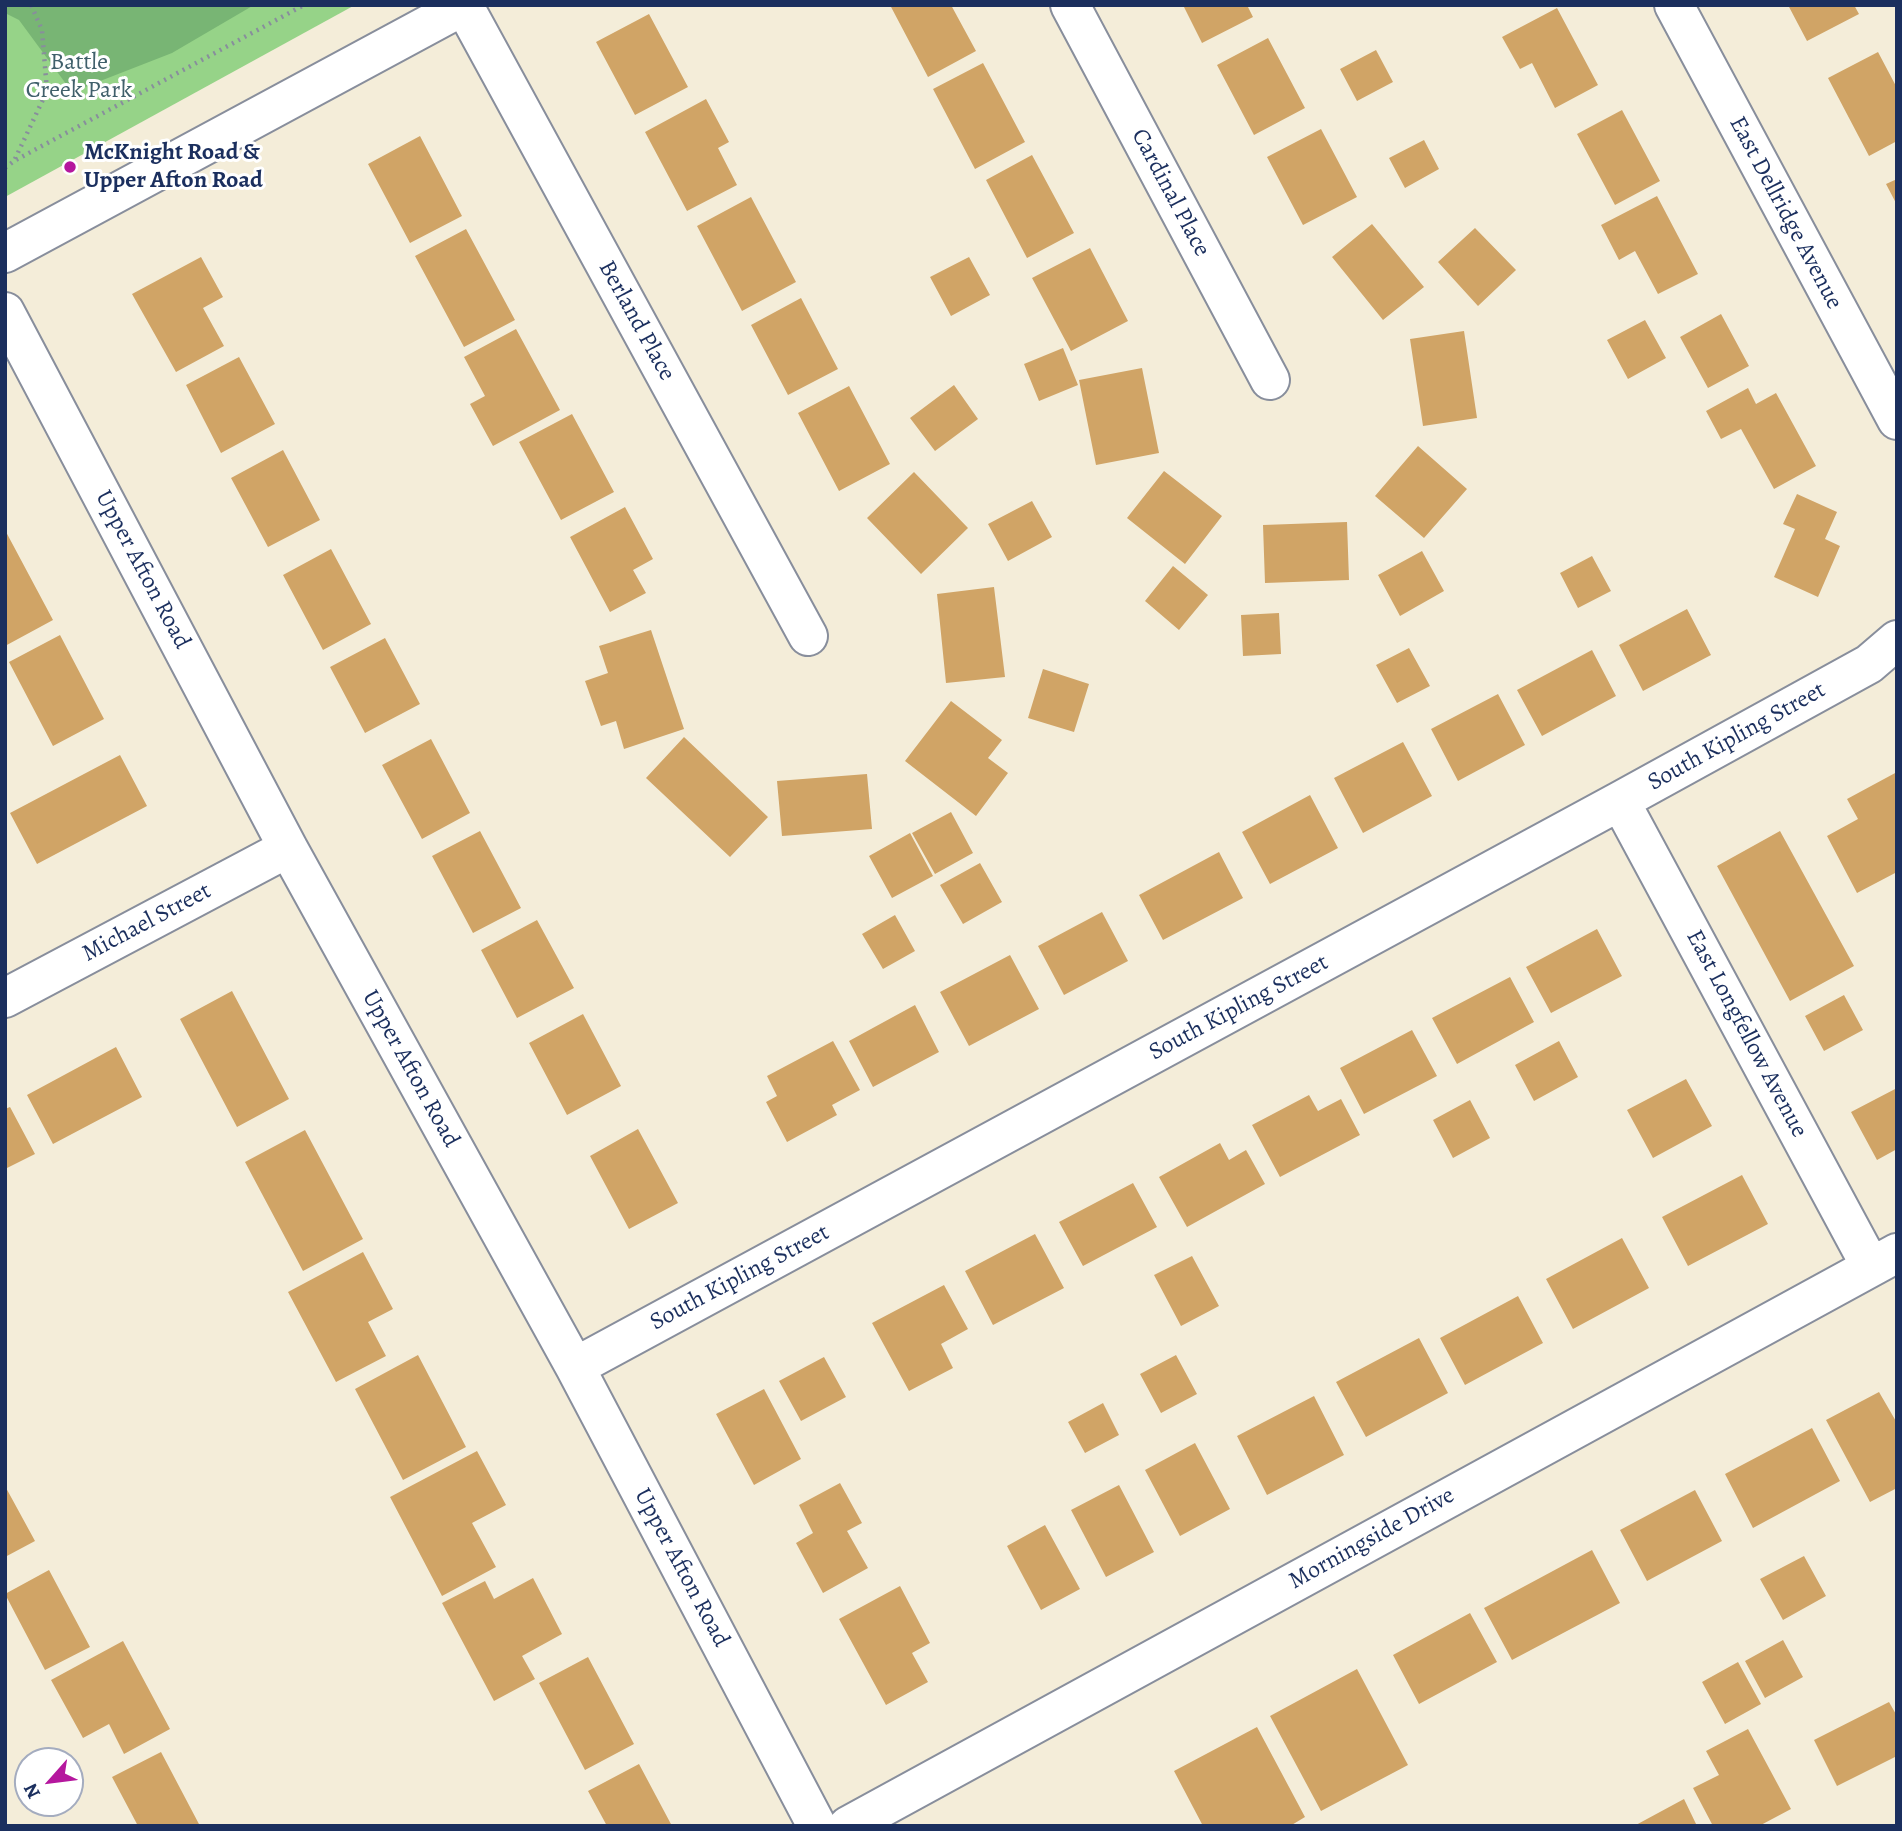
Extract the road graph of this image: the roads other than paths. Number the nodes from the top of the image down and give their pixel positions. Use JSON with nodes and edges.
{"nodes":[{"id":1,"x":1070,"y":5,"type":"edge"},
{"id":2,"x":1674,"y":5,"type":"edge"},
{"id":3,"x":465,"y":6,"type":"edge"},
{"id":4,"x":5,"y":253,"type":"edge"},
{"id":5,"x":5,"y":312,"type":"edge"},
{"id":6,"x":1270,"y":380,"type":"dead end"},
{"id":7,"x":1897,"y":421,"type":"edge"},
{"id":8,"x":808,"y":636,"type":"dead end"},
{"id":9,"x":1897,"y":640,"type":"edge"},
{"id":10,"x":1620,"y":801,"type":"junction"},
{"id":11,"x":288,"y":848,"type":"junction"},
{"id":12,"x":5,"y":998,"type":"edge"},
{"id":13,"x":1884,"y":1260,"type":"edge"},
{"id":14,"x":575,"y":1367,"type":"junction"},
{"id":15,"x":817,"y":1826,"type":"edge"},
{"id":16,"x":848,"y":1826,"type":"edge"}],
"edges":[{"from":1,"to":6,"type":"street","name":"Cardinal Place"},
{"from":2,"to":7,"type":"street","name":"East Dellridge Avenue"},
{"from":3,"to":4,"type":"street"},
{"from":3,"to":8,"type":"street","name":"Berland Place"},
{"from":5,"to":11,"type":"street","name":"Upper Afton Road"},
{"from":9,"to":10,"type":"street","name":"South Kipling Street"},
{"from":10,"to":13,"type":"street","name":"East Longfellow Avenue"},
{"from":10,"to":14,"type":"street","name":"South Kipling Street"},
{"from":11,"to":12,"type":"street","name":"Michael Street"},
{"from":11,"to":14,"type":"street","name":"Upper Afton Road"},
{"from":13,"to":16,"type":"street","name":"Morningside Drive"},
{"from":14,"to":15,"type":"street","name":"Upper Afton Road"}]}
